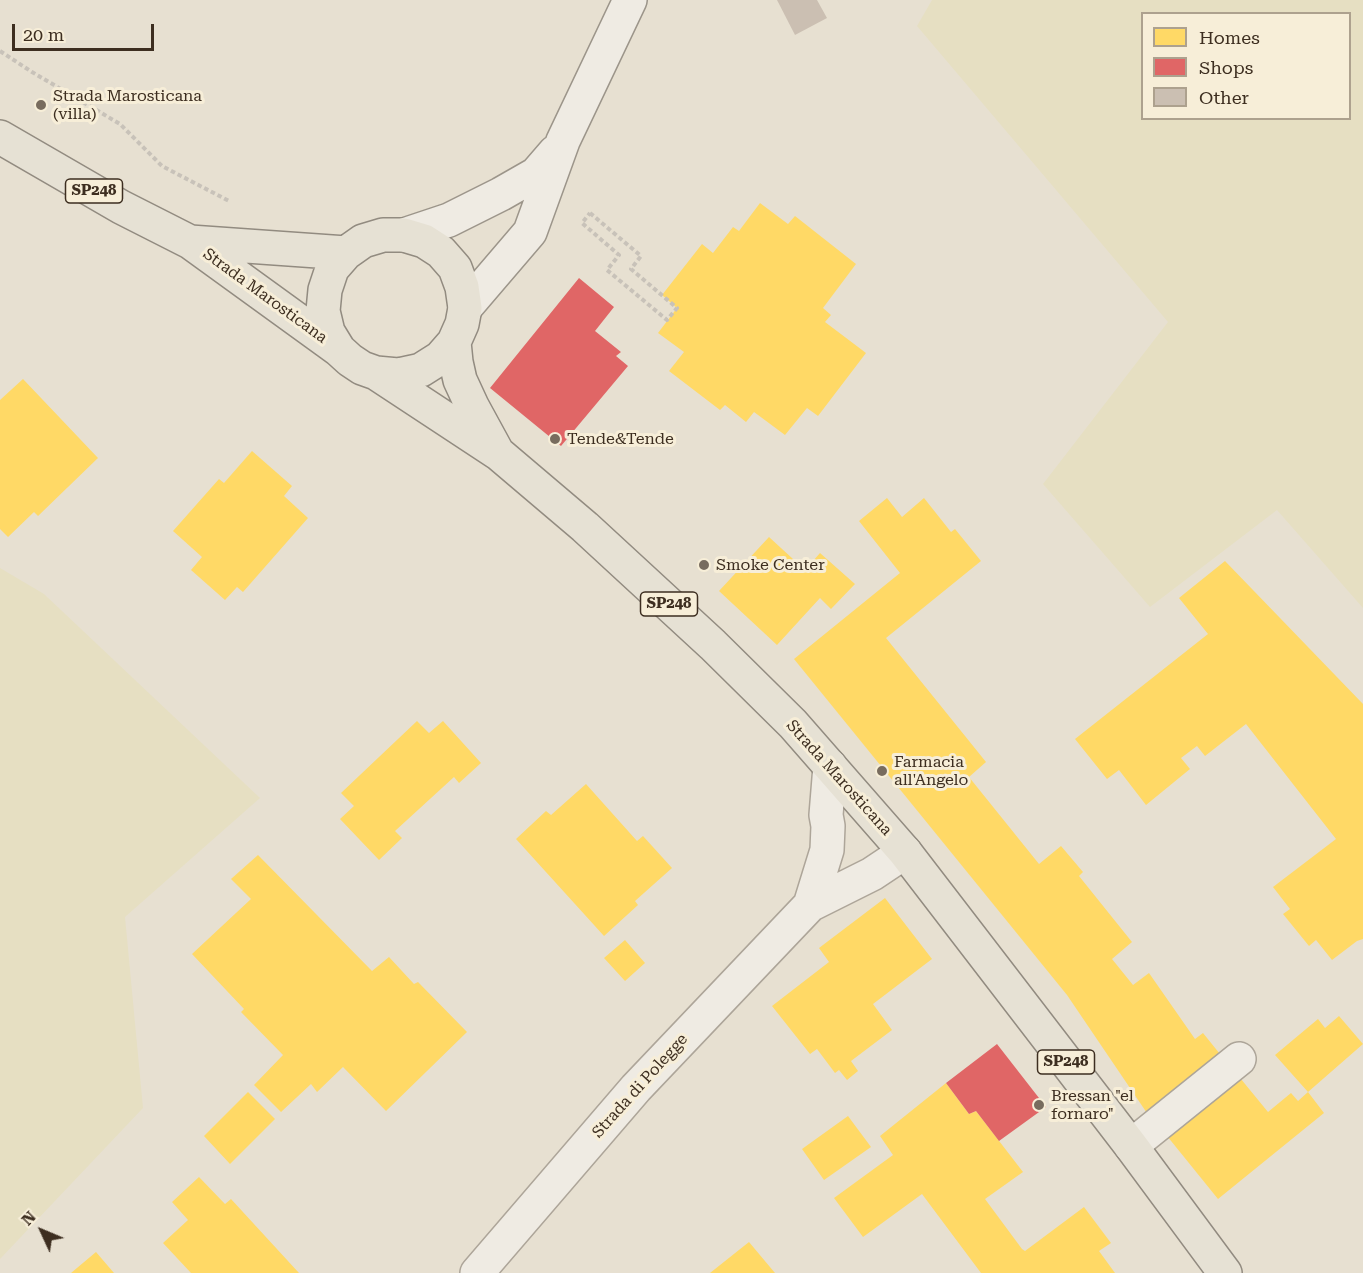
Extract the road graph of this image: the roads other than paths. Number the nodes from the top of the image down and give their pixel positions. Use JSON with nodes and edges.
{"nodes":[{"id":1,"x":630,"y":0,"type":"edge"},
{"id":2,"x":0,"y":137,"type":"edge"},
{"id":3,"x":563,"y":141,"type":"junction"},
{"id":4,"x":404,"y":235,"type":"junction"},
{"id":5,"x":190,"y":242,"type":"junction"},
{"id":6,"x":346,"y":253,"type":"junction"},
{"id":7,"x":465,"y":308,"type":"junction"},
{"id":8,"x":454,"y":342,"type":"junction"},
{"id":9,"x":339,"y":350,"type":"junction"},
{"id":10,"x":376,"y":373,"type":"junction"},
{"id":11,"x":499,"y":454,"type":"junction"},
{"id":12,"x":830,"y":766,"type":"junction"},
{"id":13,"x":905,"y":852,"type":"junction"},
{"id":14,"x":810,"y":905,"type":"junction"},
{"id":15,"x":1239,"y":1059,"type":"dead end"},
{"id":16,"x":1131,"y":1146,"type":"junction"},
{"id":17,"x":477,"y":1273,"type":"edge"},
{"id":18,"x":1225,"y":1273,"type":"edge"}],
"edges":[{"from":1,"to":3,"type":"street"},
{"from":2,"to":5,"type":"main road","name":"Strada Marosticana","number":"SP248"},
{"from":3,"to":4,"type":"street"},
{"from":3,"to":7,"type":"street"},
{"from":4,"to":6,"type":"main road","name":"Strada Marosticana","number":"SP248"},
{"from":4,"to":7,"type":"main road","name":"Strada Marosticana","number":"SP248"},
{"from":5,"to":6,"type":"main road","name":"Strada Marosticana","number":"SP248"},
{"from":5,"to":9,"type":"main road","name":"Strada Marosticana","number":"SP248"},
{"from":6,"to":9,"type":"main road","name":"Strada Marosticana","number":"SP248"},
{"from":7,"to":8,"type":"main road","name":"Strada Marosticana","number":"SP248"},
{"from":8,"to":10,"type":"main road","name":"Strada Marosticana","number":"SP248"},
{"from":8,"to":11,"type":"main road","name":"Strada Marosticana","number":"SP248"},
{"from":9,"to":10,"type":"main road","name":"Strada Marosticana","number":"SP248"},
{"from":10,"to":11,"type":"main road","name":"Strada Marosticana","number":"SP248"},
{"from":11,"to":12,"type":"main road","name":"Strada Marosticana","number":"SP248"},
{"from":12,"to":13,"type":"main road","name":"Strada Marosticana","number":"SP248"},
{"from":12,"to":14,"type":"street","name":"Strada di Polegge"},
{"from":13,"to":14,"type":"street","name":"Strada di Polegge"},
{"from":13,"to":16,"type":"main road","name":"Strada Marosticana","number":"SP248"},
{"from":14,"to":17,"type":"street","name":"Strada di Polegge"},
{"from":15,"to":16,"type":"street"},
{"from":16,"to":18,"type":"main road","name":"Strada Marosticana","number":"SP248"}]}
